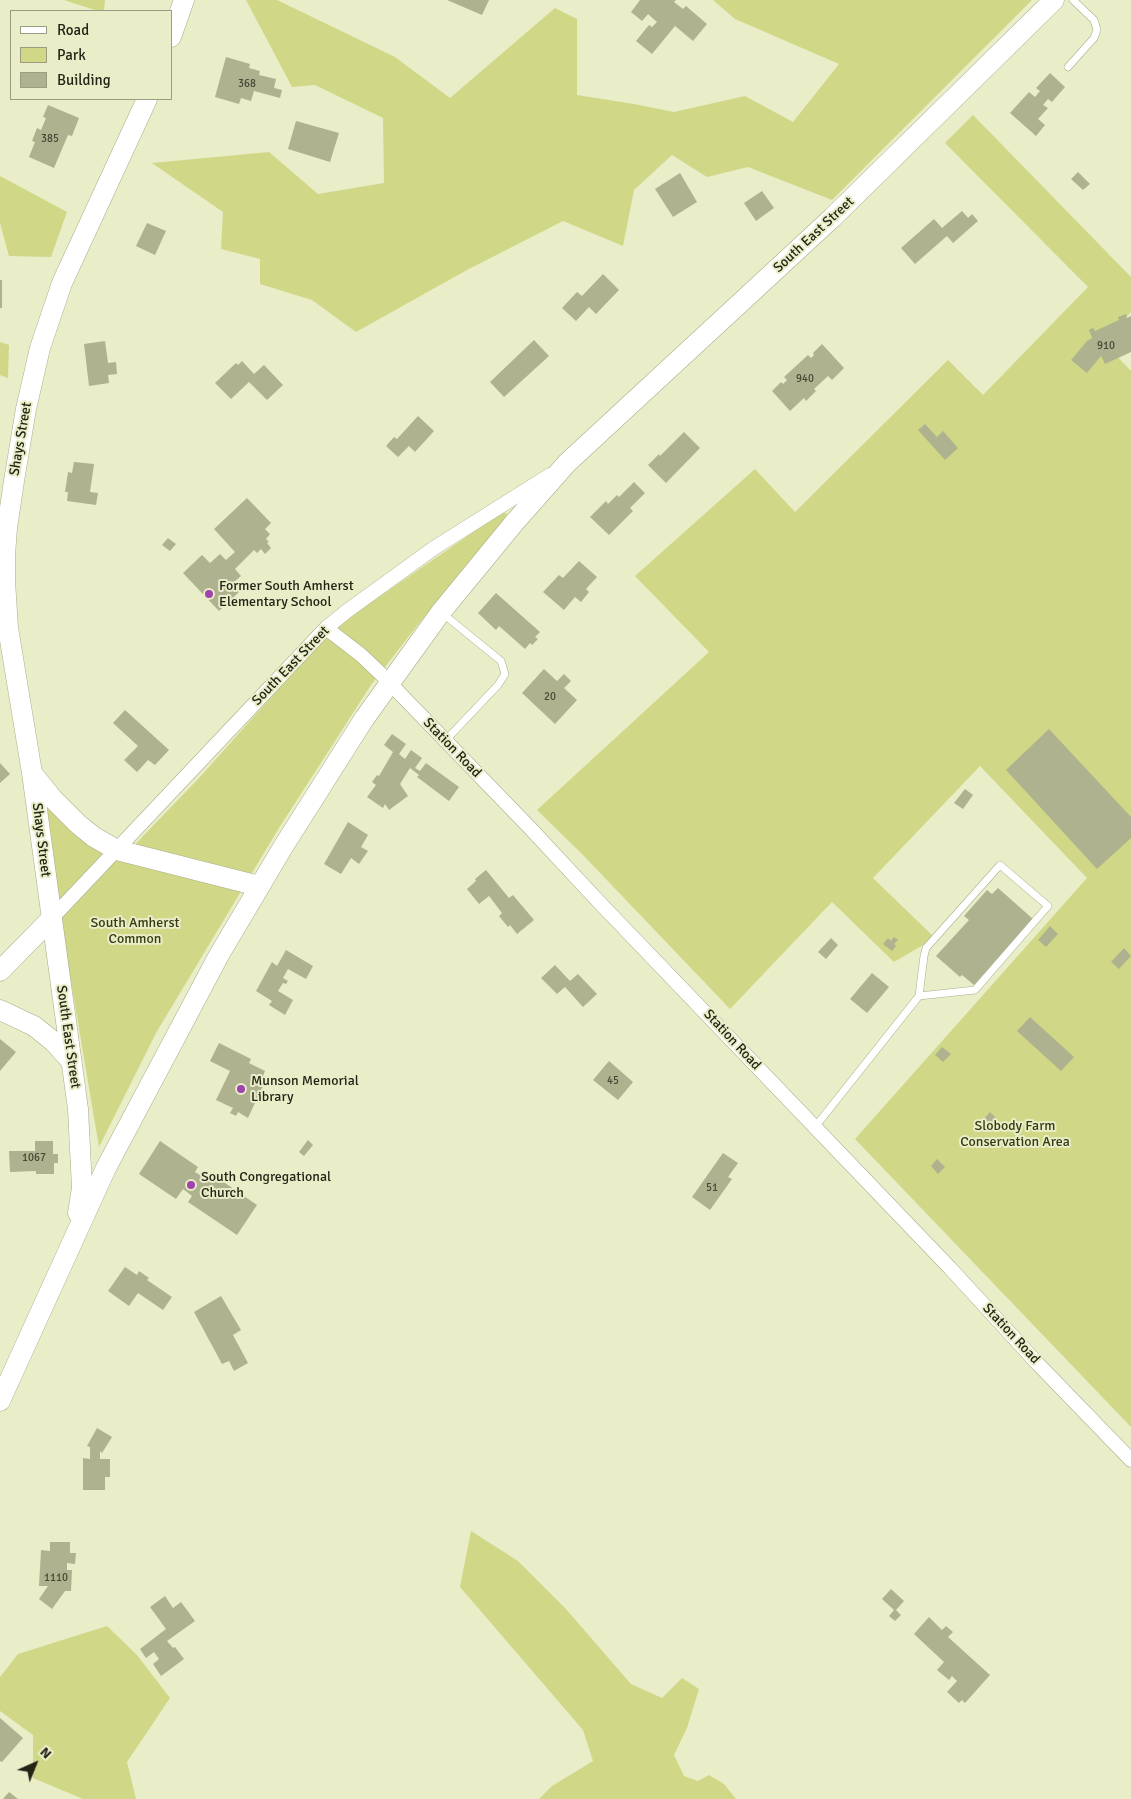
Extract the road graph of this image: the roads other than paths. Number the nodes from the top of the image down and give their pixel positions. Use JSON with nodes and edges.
{"nodes":[{"id":1,"x":184,"y":0,"type":"edge"},
{"id":2,"x":1054,"y":0,"type":"edge"},
{"id":3,"x":1073,"y":0,"type":"edge"},
{"id":4,"x":172,"y":34,"type":"edge"},
{"id":5,"x":1068,"y":67,"type":"dead end"},
{"id":6,"x":147,"y":100,"type":"edge"},
{"id":7,"x":567,"y":463,"type":"junction"},
{"id":8,"x":440,"y":612,"type":"junction"},
{"id":9,"x":326,"y":628,"type":"junction"},
{"id":10,"x":390,"y":683,"type":"junction"},
{"id":11,"x":445,"y":741,"type":"junction"},
{"id":12,"x":32,"y":772,"type":"junction"},
{"id":13,"x":117,"y":850,"type":"junction"},
{"id":14,"x":259,"y":886,"type":"junction"},
{"id":15,"x":51,"y":920,"type":"junction"},
{"id":16,"x":0,"y":971,"type":"edge"},
{"id":17,"x":919,"y":996,"type":"junction"},
{"id":18,"x":0,"y":1010,"type":"edge"},
{"id":19,"x":71,"y":1061,"type":"junction"},
{"id":20,"x":815,"y":1127,"type":"junction"},
{"id":21,"x":80,"y":1146,"type":"junction"},
{"id":22,"x":113,"y":1154,"type":"junction"},
{"id":23,"x":69,"y":1249,"type":"junction"},
{"id":24,"x":0,"y":1401,"type":"edge"},
{"id":25,"x":1131,"y":1460,"type":"edge"}],
"edges":[{"from":1,"to":4,"type":"main road"},
{"from":2,"to":7,"type":"main road","name":"South East Street"},
{"from":3,"to":5,"type":"lane"},
{"from":6,"to":12,"type":"main road","name":"Shays Street"},
{"from":7,"to":8,"type":"main road","name":"South East Street"},
{"from":7,"to":9,"type":"street","name":"South East Street"},
{"from":8,"to":10,"type":"main road","name":"South East Street"},
{"from":8,"to":11,"type":"lane"},
{"from":9,"to":10,"type":"street","name":"Station Road"},
{"from":9,"to":13,"type":"street","name":"South East Street"},
{"from":10,"to":11,"type":"street","name":"Station Road"},
{"from":10,"to":14,"type":"main road","name":"South East Street"},
{"from":11,"to":20,"type":"street","name":"Station Road"},
{"from":12,"to":13,"type":"main road"},
{"from":12,"to":15,"type":"main road","name":"Shays Street"},
{"from":13,"to":14,"type":"main road"},
{"from":13,"to":15,"type":"street","name":"South East Street"},
{"from":14,"to":22,"type":"main road","name":"South East Street"},
{"from":15,"to":16,"type":"main road"},
{"from":15,"to":19,"type":"main road","name":"South East Street"},
{"from":17,"to":17,"type":"lane"},
{"from":17,"to":20,"type":"lane"},
{"from":18,"to":19,"type":"main road"},
{"from":19,"to":21,"type":"main road","name":"South East Street"},
{"from":20,"to":25,"type":"street","name":"Station Road"},
{"from":21,"to":22,"type":"main road"},
{"from":21,"to":23,"type":"main road","name":"South East Street"},
{"from":22,"to":23,"type":"main road","name":"South East Street"},
{"from":23,"to":24,"type":"main road","name":"South East Street"}]}
